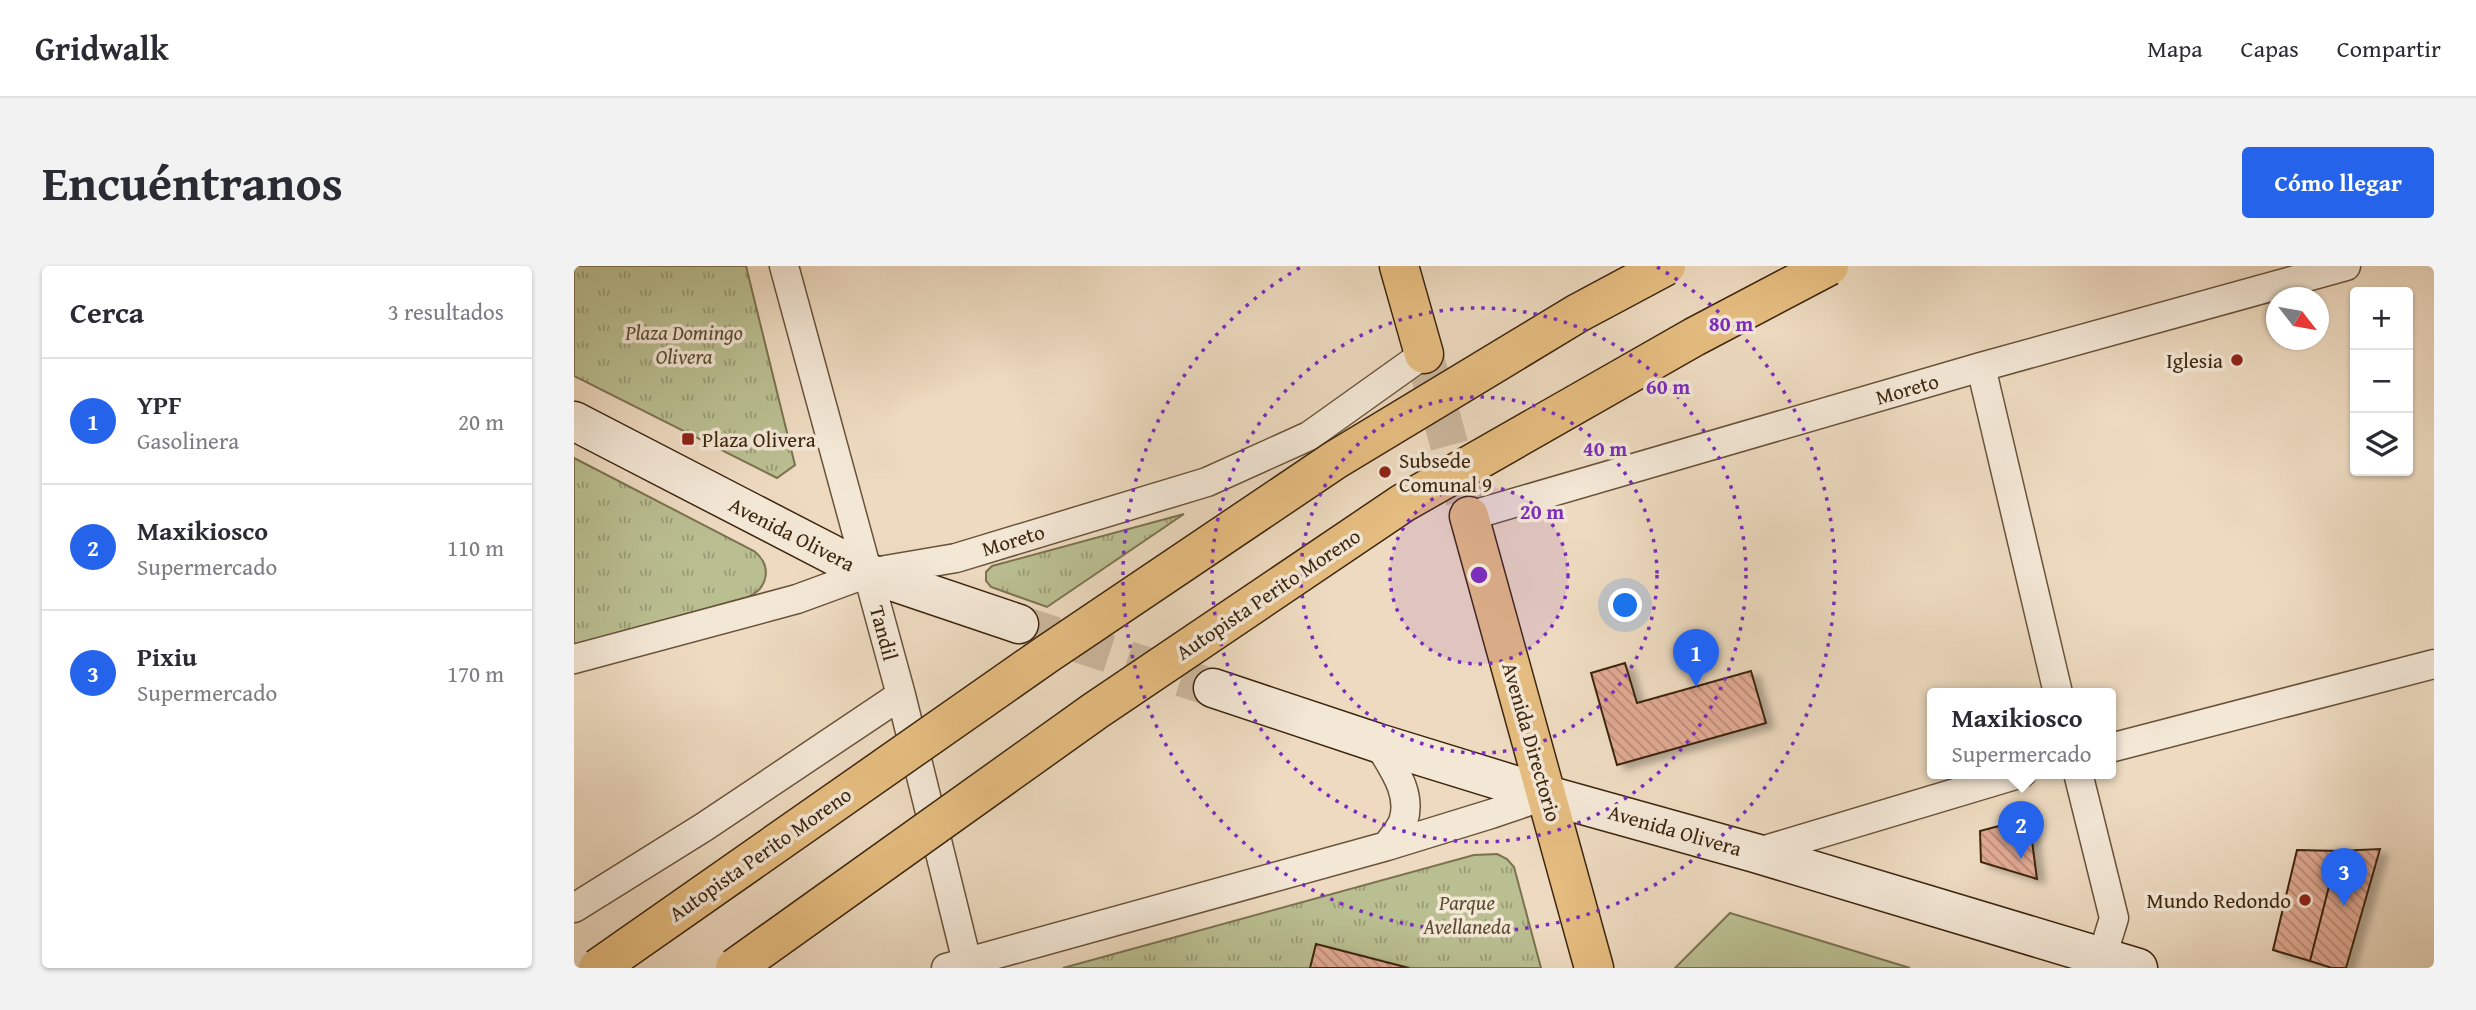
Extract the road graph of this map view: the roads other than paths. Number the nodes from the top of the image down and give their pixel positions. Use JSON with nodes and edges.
{"nodes":[{"id":1,"x":784,"y":266,"type":"edge"},
{"id":2,"x":1399,"y":266,"type":"edge"},
{"id":3,"x":1666,"y":266,"type":"edge"},
{"id":4,"x":1829,"y":266,"type":"edge"},
{"id":5,"x":2346,"y":266,"type":"edge"},
{"id":6,"x":1424,"y":354,"type":"joint"},
{"id":7,"x":1981,"y":367,"type":"junction"},
{"id":8,"x":574,"y":421,"type":"edge"},
{"id":9,"x":1469,"y":516,"type":"joint"},
{"id":10,"x":868,"y":573,"type":"junction"},
{"id":11,"x":1019,"y":624,"type":"tunnel mouth"},
{"id":12,"x":574,"y":659,"type":"edge"},
{"id":13,"x":2434,"y":664,"type":"edge"},
{"id":14,"x":1213,"y":688,"type":"tunnel mouth"},
{"id":15,"x":2057,"y":688,"type":"edge"},
{"id":16,"x":901,"y":695,"type":"junction"},
{"id":17,"x":1378,"y":743,"type":"junction"},
{"id":18,"x":2116,"y":746,"type":"edge"},
{"id":19,"x":2002,"y":779,"type":"edge"},
{"id":20,"x":2079,"y":779,"type":"edge"},
{"id":21,"x":1547,"y":795,"type":"junction"},
{"id":22,"x":1387,"y":846,"type":"junction"},
{"id":23,"x":1755,"y":853,"type":"junction"},
{"id":24,"x":574,"y":908,"type":"edge"},
{"id":25,"x":2102,"y":957,"type":"junction"},
{"id":26,"x":956,"y":965,"type":"edge"},
{"id":27,"x":598,"y":968,"type":"edge"},
{"id":28,"x":736,"y":968,"type":"edge"},
{"id":29,"x":1594,"y":968,"type":"edge"},
{"id":30,"x":2138,"y":968,"type":"edge"}],
"edges":[{"from":1,"to":10,"type":"street","name":"Tandil"},
{"from":2,"to":6,"type":"main road"},
{"from":3,"to":27,"type":"main road","name":"Autopista Perito Moreno","bridge":true},
{"from":4,"to":28,"type":"main road","name":"Autopista Perito Moreno","bridge":true},
{"from":5,"to":7,"type":"street","name":"Moreto"},
{"from":6,"to":10,"type":"street","name":"Moreto"},
{"from":7,"to":9,"type":"street","name":"Moreto"},
{"from":7,"to":15,"type":"street"},
{"from":8,"to":10,"type":"main road","name":"Avenida Olivera"},
{"from":9,"to":21,"type":"main road","name":"Avenida Directorio"},
{"from":10,"to":11,"type":"main road","name":"Avenida Olivera"},
{"from":10,"to":12,"type":"street","name":"Moreto"},
{"from":10,"to":16,"type":"street","name":"Tandil"},
{"from":13,"to":18,"type":"street"},
{"from":14,"to":17,"type":"main road","name":"Avenida Olivera"},
{"from":16,"to":24,"type":"street"},
{"from":16,"to":26,"type":"street","name":"Tandil"},
{"from":17,"to":21,"type":"main road","name":"Avenida Olivera"},
{"from":17,"to":22,"type":"street"},
{"from":19,"to":23,"type":"street"},
{"from":20,"to":25,"type":"street"},
{"from":21,"to":22,"type":"street"},
{"from":21,"to":23,"type":"main road","name":"Avenida Olivera"},
{"from":21,"to":29,"type":"main road","name":"Avenida Directorio"},
{"from":22,"to":26,"type":"street"},
{"from":23,"to":25,"type":"main road","name":"Avenida Olivera"},
{"from":25,"to":30,"type":"main road","name":"Avenida Olivera"}]}
